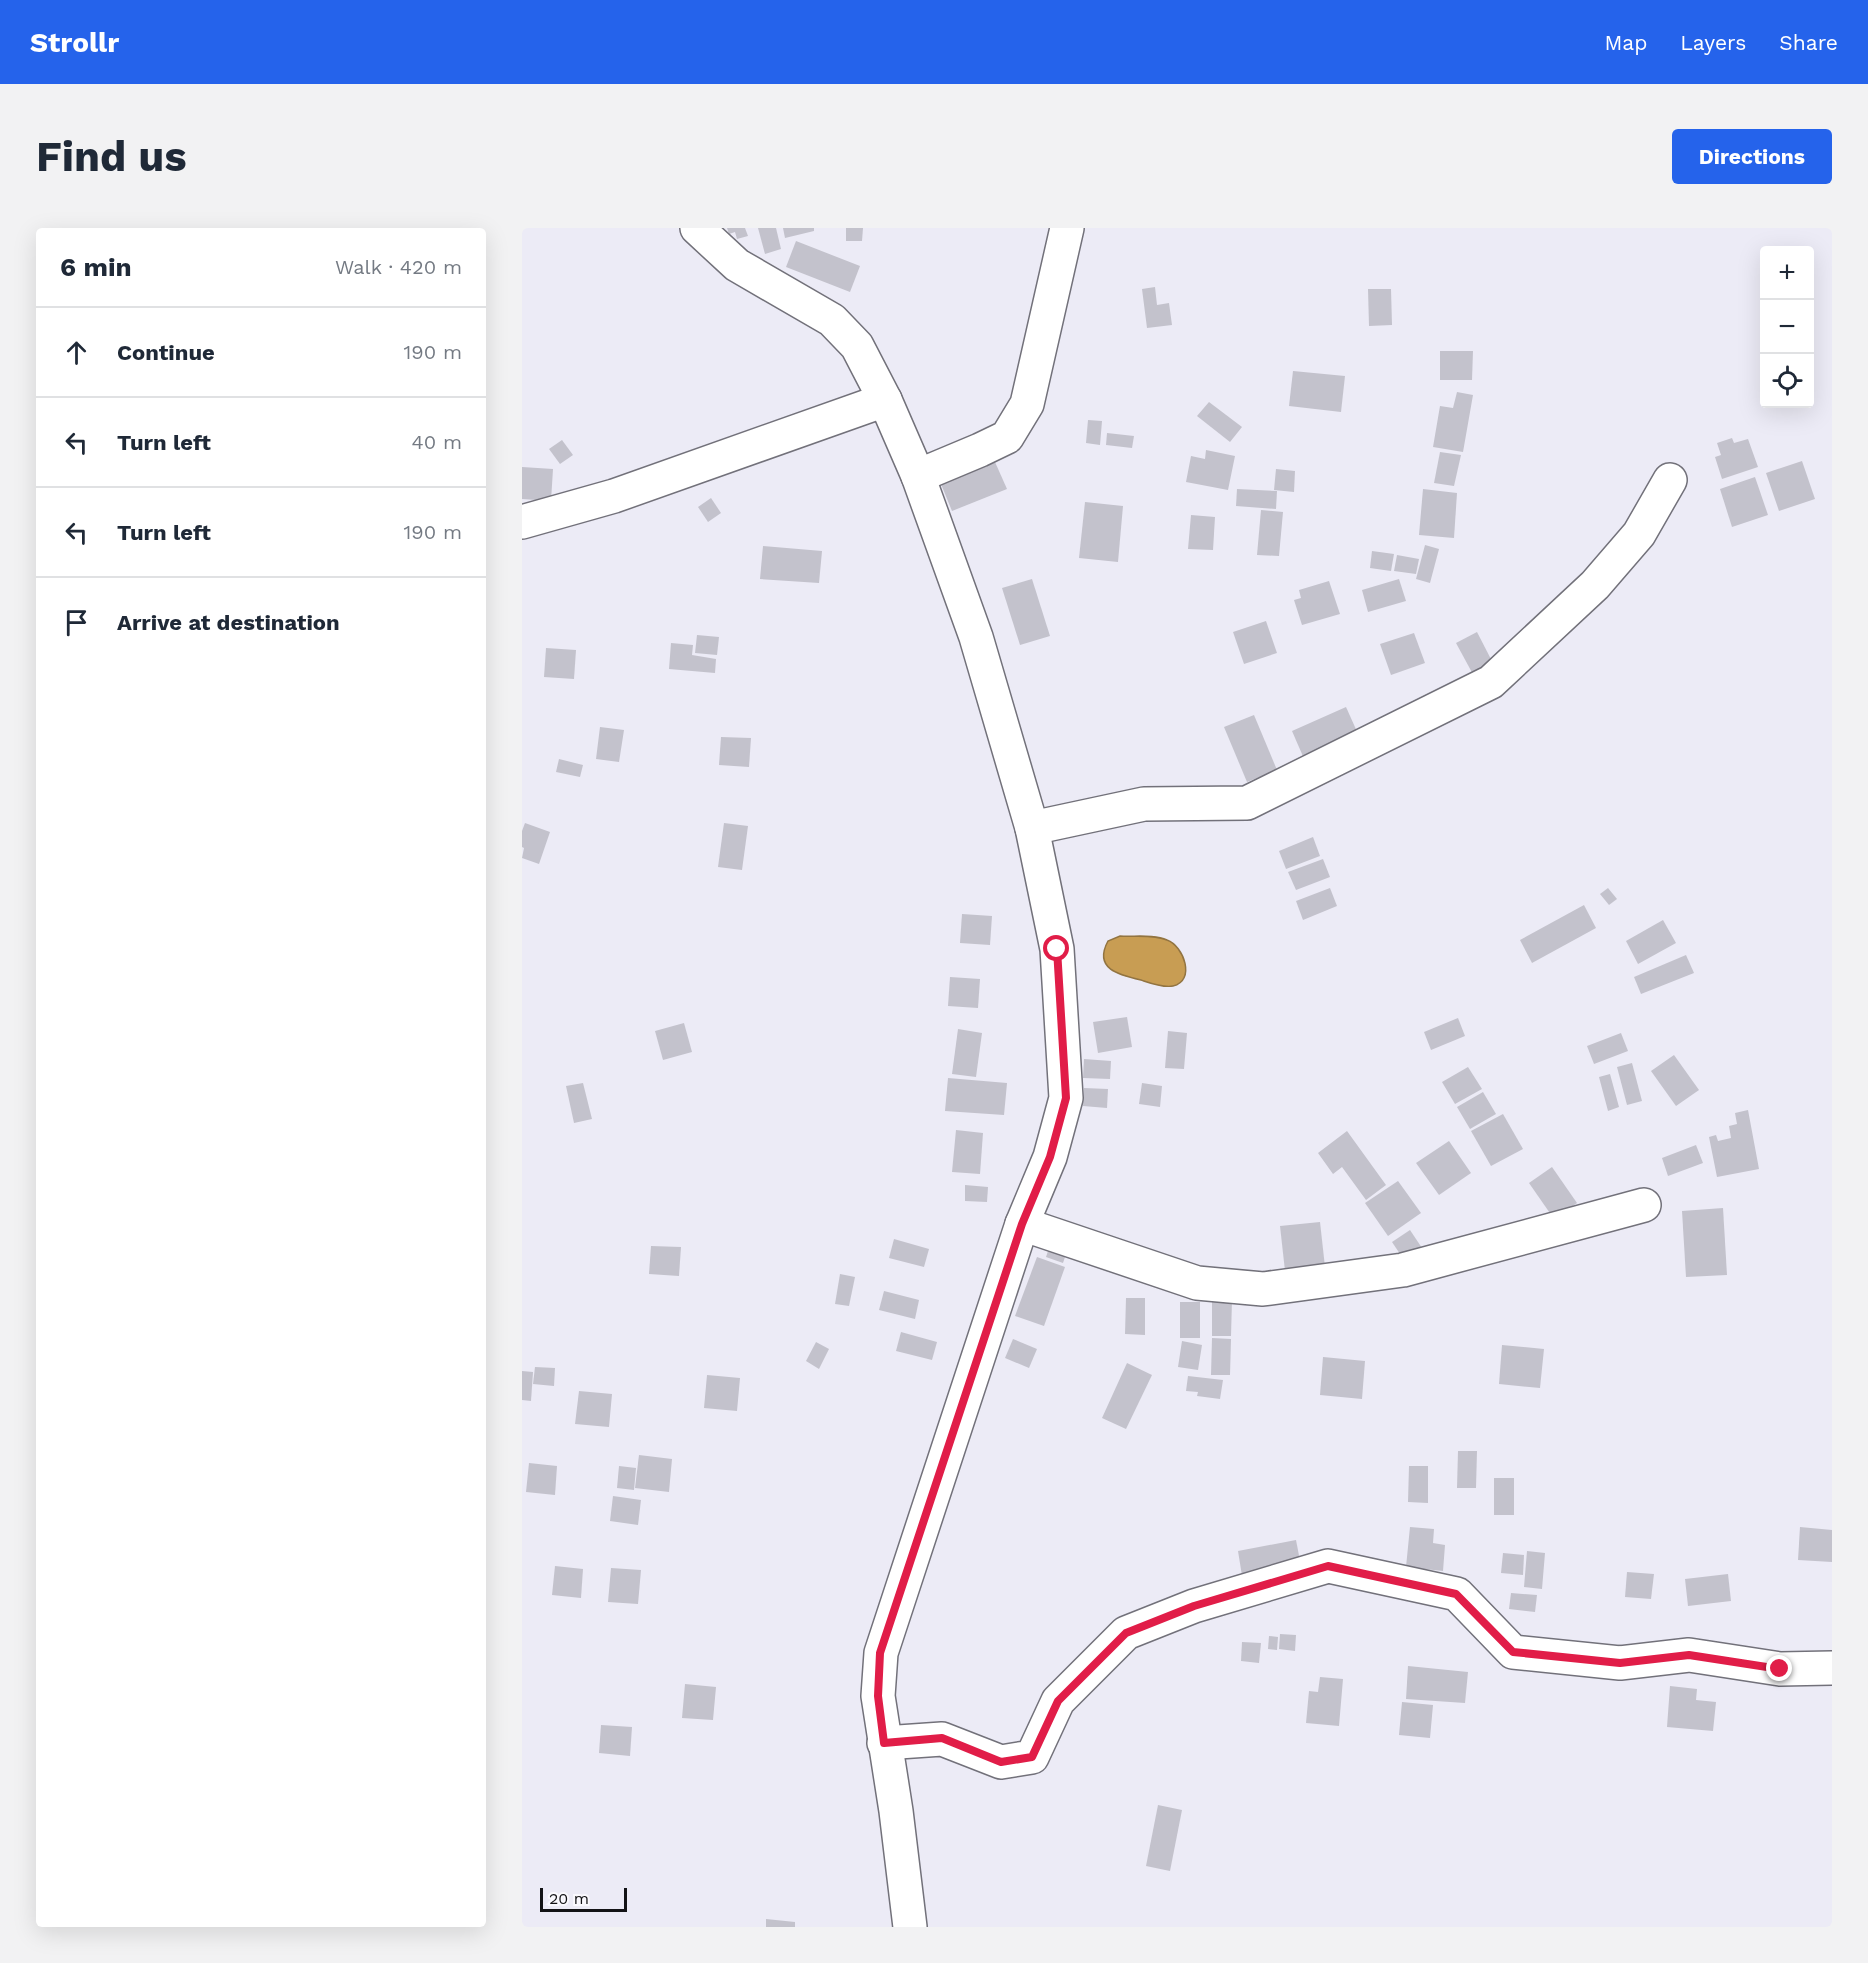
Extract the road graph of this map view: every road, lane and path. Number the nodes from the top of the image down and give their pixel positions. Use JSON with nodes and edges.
{"nodes":[{"id":1,"x":698,"y":228,"type":"edge"},
{"id":2,"x":1067,"y":228,"type":"edge"},
{"id":3,"x":885,"y":400,"type":"junction"},
{"id":4,"x":918,"y":476,"type":"junction"},
{"id":5,"x":1670,"y":480,"type":"dead end"},
{"id":6,"x":522,"y":522,"type":"edge"},
{"id":7,"x":1032,"y":828,"type":"junction"},
{"id":8,"x":1644,"y":1205,"type":"dead end"},
{"id":9,"x":1022,"y":1224,"type":"junction"},
{"id":10,"x":1832,"y":1668,"type":"edge"},
{"id":11,"x":884,"y":1743,"type":"junction"},
{"id":12,"x":910,"y":1927,"type":"edge"}],
"edges":[{"from":1,"to":3,"type":"street"},
{"from":2,"to":4,"type":"street"},
{"from":3,"to":4,"type":"street"},
{"from":3,"to":6,"type":"street"},
{"from":4,"to":7,"type":"street"},
{"from":5,"to":7,"type":"street"},
{"from":7,"to":9,"type":"street"},
{"from":8,"to":9,"type":"street"},
{"from":9,"to":11,"type":"street"},
{"from":10,"to":11,"type":"street"},
{"from":11,"to":12,"type":"street"}]}
